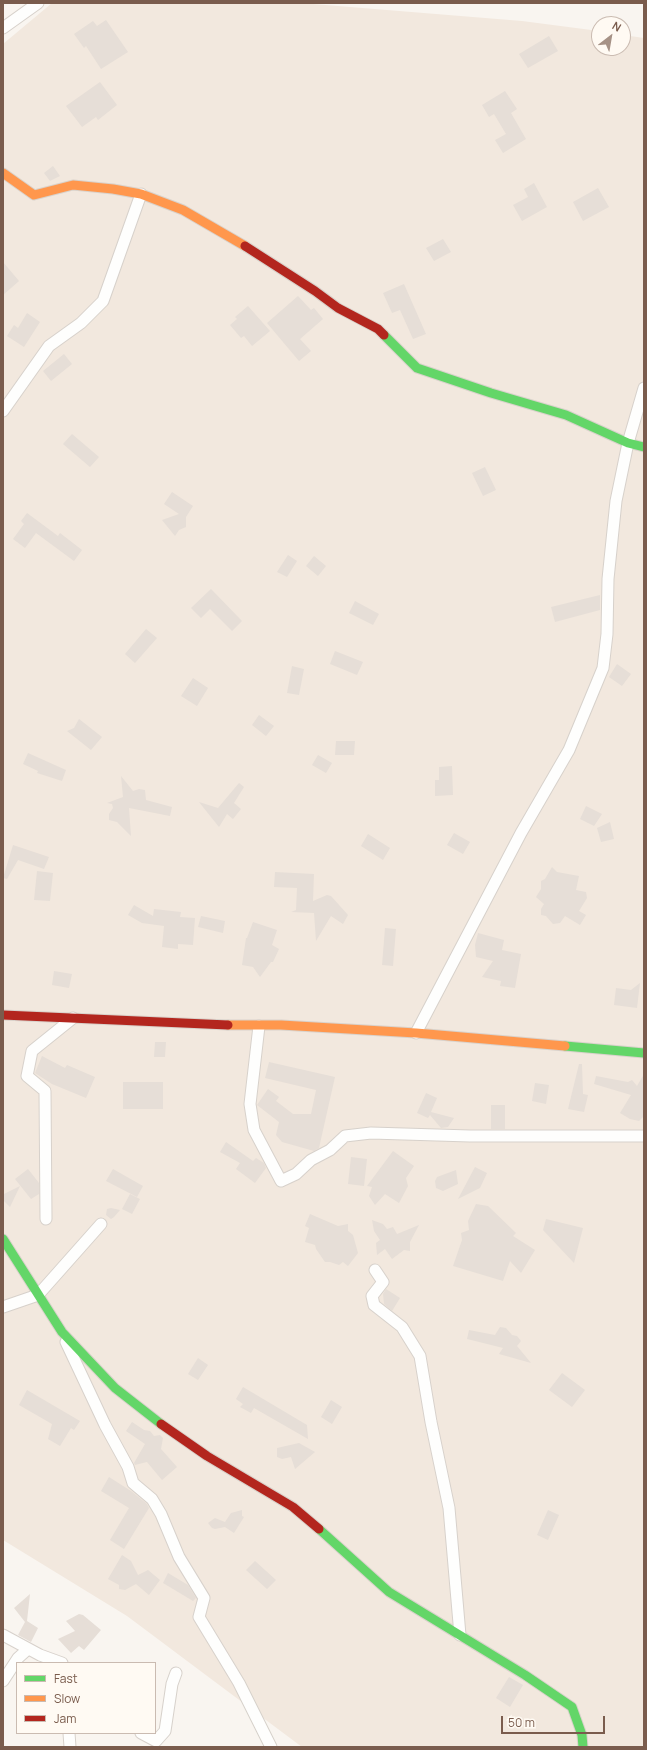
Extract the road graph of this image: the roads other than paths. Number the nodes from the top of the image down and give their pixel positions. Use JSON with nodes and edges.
{"nodes":[{"id":1,"x":38,"y":3,"type":"edge"},
{"id":2,"x":3,"y":28,"type":"edge"},
{"id":3,"x":3,"y":173,"type":"edge"},
{"id":4,"x":141,"y":194,"type":"junction"},
{"id":5,"x":644,"y":388,"type":"edge"},
{"id":6,"x":3,"y":411,"type":"edge"},
{"id":7,"x":628,"y":443,"type":"junction"},
{"id":8,"x":644,"y":447,"type":"edge"},
{"id":9,"x":3,"y":1015,"type":"edge"},
{"id":10,"x":73,"y":1018,"type":"junction"},
{"id":11,"x":259,"y":1026,"type":"junction"},
{"id":12,"x":416,"y":1033,"type":"junction"},
{"id":13,"x":644,"y":1053,"type":"edge"},
{"id":14,"x":644,"y":1136,"type":"edge"},
{"id":15,"x":46,"y":1219,"type":"dead end"},
{"id":16,"x":102,"y":1224,"type":"dead end"},
{"id":17,"x":3,"y":1239,"type":"edge"},
{"id":18,"x":375,"y":1270,"type":"dead end"},
{"id":19,"x":38,"y":1295,"type":"junction"},
{"id":20,"x":3,"y":1307,"type":"edge"},
{"id":21,"x":62,"y":1332,"type":"junction"},
{"id":22,"x":3,"y":1635,"type":"edge"},
{"id":23,"x":460,"y":1635,"type":"junction"},
{"id":24,"x":28,"y":1648,"type":"junction"},
{"id":25,"x":60,"y":1662,"type":"edge"},
{"id":26,"x":176,"y":1674,"type":"dead end"},
{"id":27,"x":3,"y":1682,"type":"edge"},
{"id":28,"x":69,"y":1734,"type":"edge"},
{"id":29,"x":143,"y":1734,"type":"edge"},
{"id":30,"x":70,"y":1747,"type":"edge"},
{"id":31,"x":271,"y":1747,"type":"edge"},
{"id":32,"x":583,"y":1747,"type":"edge"}],
"edges":[{"from":1,"to":2,"type":"street"},
{"from":3,"to":4,"type":"street"},
{"from":4,"to":6,"type":"street"},
{"from":4,"to":7,"type":"street"},
{"from":5,"to":7,"type":"street"},
{"from":7,"to":8,"type":"street"},
{"from":7,"to":12,"type":"street"},
{"from":9,"to":10,"type":"street"},
{"from":10,"to":11,"type":"street"},
{"from":10,"to":15,"type":"street"},
{"from":11,"to":12,"type":"street"},
{"from":11,"to":14,"type":"street"},
{"from":12,"to":13,"type":"street"},
{"from":16,"to":19,"type":"street"},
{"from":17,"to":19,"type":"street"},
{"from":18,"to":23,"type":"street"},
{"from":19,"to":20,"type":"street"},
{"from":19,"to":21,"type":"street"},
{"from":21,"to":23,"type":"street"},
{"from":21,"to":31,"type":"street"},
{"from":22,"to":24,"type":"street"},
{"from":23,"to":32,"type":"street"},
{"from":24,"to":25,"type":"street"},
{"from":24,"to":27,"type":"street"},
{"from":26,"to":29,"type":"street"},
{"from":28,"to":30,"type":"street"}]}
